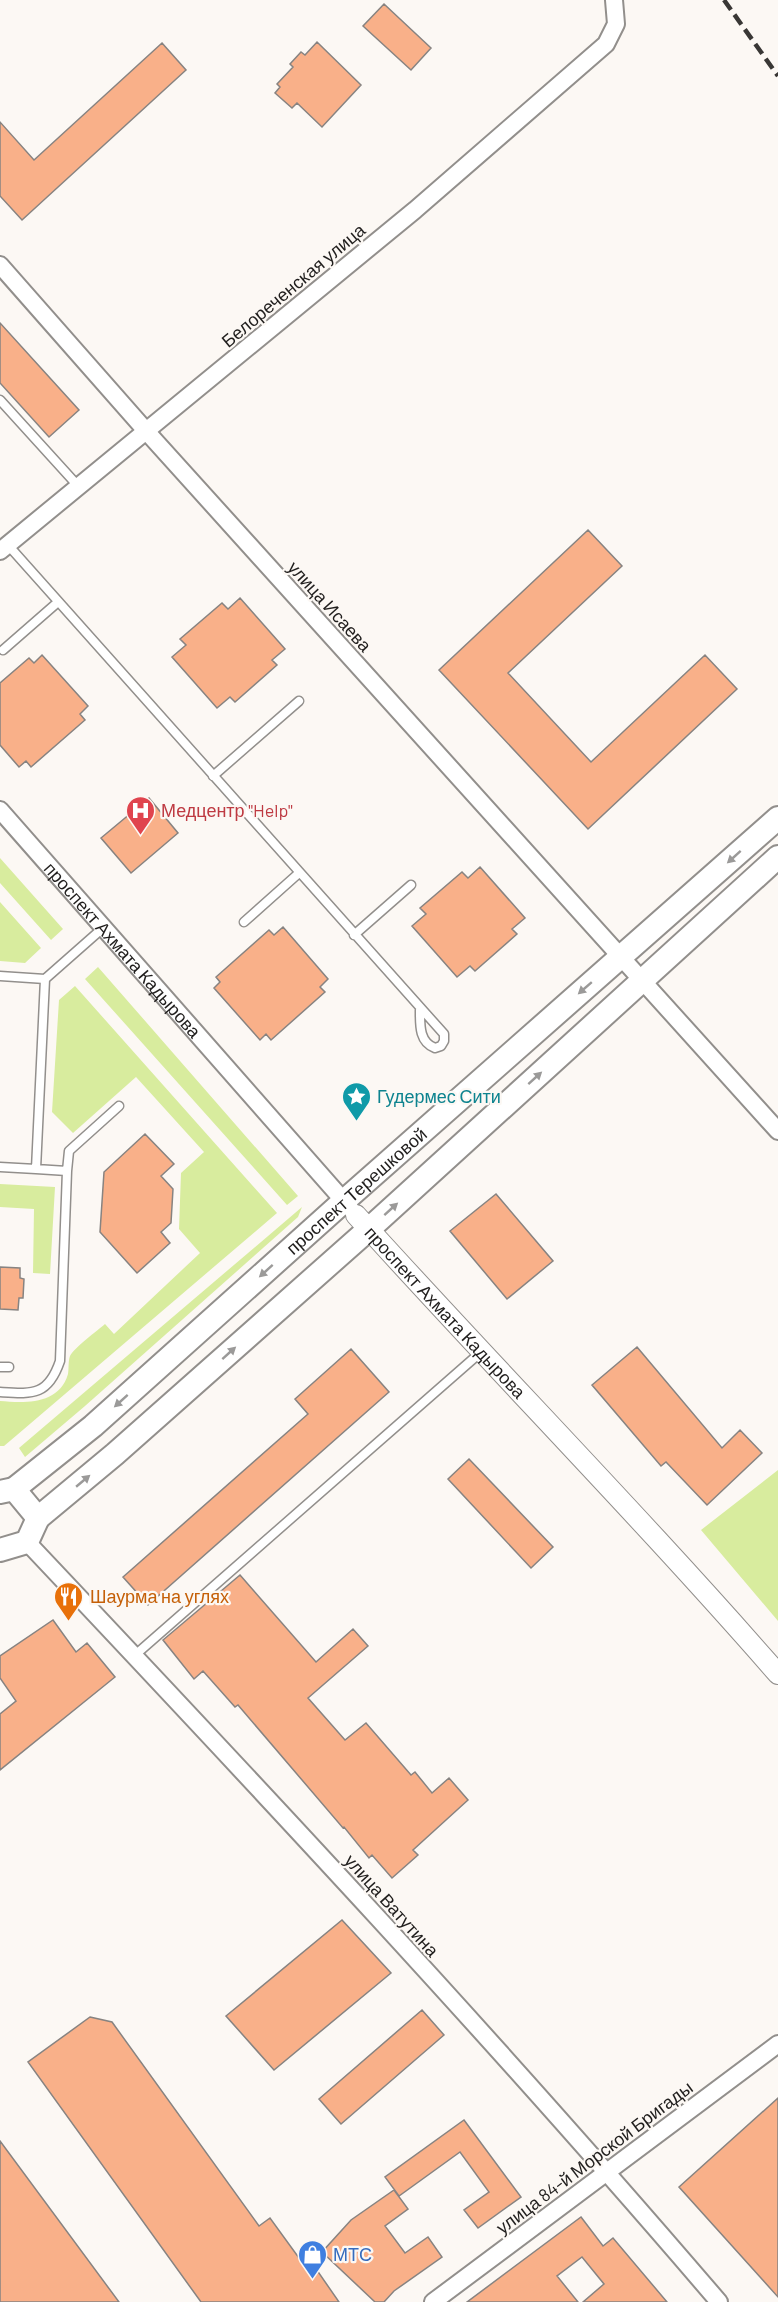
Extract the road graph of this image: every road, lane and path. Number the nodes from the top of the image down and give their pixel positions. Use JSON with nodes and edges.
{"nodes":[{"id":1,"x":614,"y":0,"type":"edge"},
{"id":2,"x":0,"y":265,"type":"edge"},
{"id":3,"x":0,"y":400,"type":"edge"},
{"id":4,"x":147,"y":432,"type":"junction"},
{"id":5,"x":79,"y":487,"type":"junction"},
{"id":6,"x":4,"y":548,"type":"edge"},
{"id":7,"x":58,"y":602,"type":"junction"},
{"id":8,"x":3,"y":650,"type":"dead end"},
{"id":9,"x":298,"y":701,"type":"dead end"},
{"id":10,"x":213,"y":776,"type":"junction"},
{"id":11,"x":0,"y":810,"type":"edge"},
{"id":12,"x":778,"y":818,"type":"edge"},
{"id":13,"x":778,"y":857,"type":"edge"},
{"id":14,"x":299,"y":873,"type":"junction"},
{"id":15,"x":411,"y":885,"type":"dead end"},
{"id":16,"x":244,"y":922,"type":"dead end"},
{"id":17,"x":104,"y":927,"type":"junction"},
{"id":18,"x":354,"y":935,"type":"junction"},
{"id":19,"x":631,"y":970,"type":"junction"},
{"id":20,"x":0,"y":976,"type":"edge"},
{"id":21,"x":45,"y":979,"type":"junction"},
{"id":22,"x":420,"y":1010,"type":"dead end"},
{"id":23,"x":119,"y":1106,"type":"dead end"},
{"id":24,"x":778,"y":1131,"type":"edge"},
{"id":25,"x":0,"y":1167,"type":"edge"},
{"id":26,"x":36,"y":1169,"type":"junction"},
{"id":27,"x":67,"y":1171,"type":"junction"},
{"id":28,"x":356,"y":1215,"type":"junction"},
{"id":29,"x":480,"y":1352,"type":"junction"},
{"id":30,"x":0,"y":1392,"type":"edge"},
{"id":31,"x":7,"y":1491,"type":"edge"},
{"id":32,"x":38,"y":1518,"type":"junction"},
{"id":33,"x":27,"y":1542,"type":"junction"},
{"id":34,"x":0,"y":1550,"type":"edge"},
{"id":35,"x":134,"y":1656,"type":"junction"},
{"id":36,"x":778,"y":1674,"type":"edge"},
{"id":37,"x":778,"y":2044,"type":"edge"},
{"id":38,"x":608,"y":2172,"type":"junction"},
{"id":39,"x":434,"y":2302,"type":"edge"},
{"id":40,"x":719,"y":2302,"type":"edge"}],
"edges":[{"from":1,"to":4,"type":"street","name":"Белореченская улица"},
{"from":2,"to":4,"type":"street","name":"улица Исаева"},
{"from":3,"to":5,"type":"lane"},
{"from":4,"to":5,"type":"street","name":"Белореченская улица"},
{"from":4,"to":19,"type":"street","name":"улица Исаева"},
{"from":5,"to":6,"type":"street","name":"Белореченская улица"},
{"from":6,"to":7,"type":"lane"},
{"from":7,"to":8,"type":"lane"},
{"from":7,"to":10,"type":"lane"},
{"from":9,"to":10,"type":"lane"},
{"from":10,"to":14,"type":"lane"},
{"from":11,"to":17,"type":"street","name":"проспект Ахмата Кадырова"},
{"from":12,"to":19,"type":"main road","name":"проспект Терешковой","one_way":true},
{"from":13,"to":19,"type":"main road","name":"проспект Терешковой"},
{"from":14,"to":16,"type":"lane"},
{"from":14,"to":18,"type":"lane"},
{"from":15,"to":18,"type":"lane"},
{"from":17,"to":21,"type":"lane"},
{"from":17,"to":28,"type":"street","name":"проспект Ахмата Кадырова"},
{"from":18,"to":22,"type":"lane"},
{"from":19,"to":24,"type":"street","name":"улица Исаева"},
{"from":28,"to":19,"type":"main road","name":"проспект Терешковой","one_way":true},
{"from":19,"to":28,"type":"main road","name":"проспект Терешковой","one_way":true},
{"from":20,"to":21,"type":"lane"},
{"from":21,"to":26,"type":"lane"},
{"from":23,"to":27,"type":"lane"},
{"from":25,"to":26,"type":"lane"},
{"from":26,"to":27,"type":"lane"},
{"from":27,"to":30,"type":"lane"},
{"from":28,"to":29,"type":"street","name":"проспект Ахмата Кадырова"},
{"from":28,"to":31,"type":"main road","name":"проспект Терешковой","one_way":true},
{"from":32,"to":28,"type":"main road","name":"проспект Терешковой","one_way":true},
{"from":29,"to":35,"type":"lane"},
{"from":29,"to":36,"type":"street","name":"проспект Ахмата Кадырова"},
{"from":31,"to":32,"type":"main road"},
{"from":32,"to":33,"type":"main road"},
{"from":33,"to":34,"type":"main road"},
{"from":33,"to":35,"type":"street","name":"улица Ватутина"},
{"from":35,"to":38,"type":"street","name":"улица Ватутина"},
{"from":37,"to":38,"type":"street","name":"улица 84-й Морской Бригады"},
{"from":38,"to":39,"type":"street","name":"улица 84-й Морской Бригады"},
{"from":38,"to":40,"type":"street","name":"улица Ватутина"}]}
